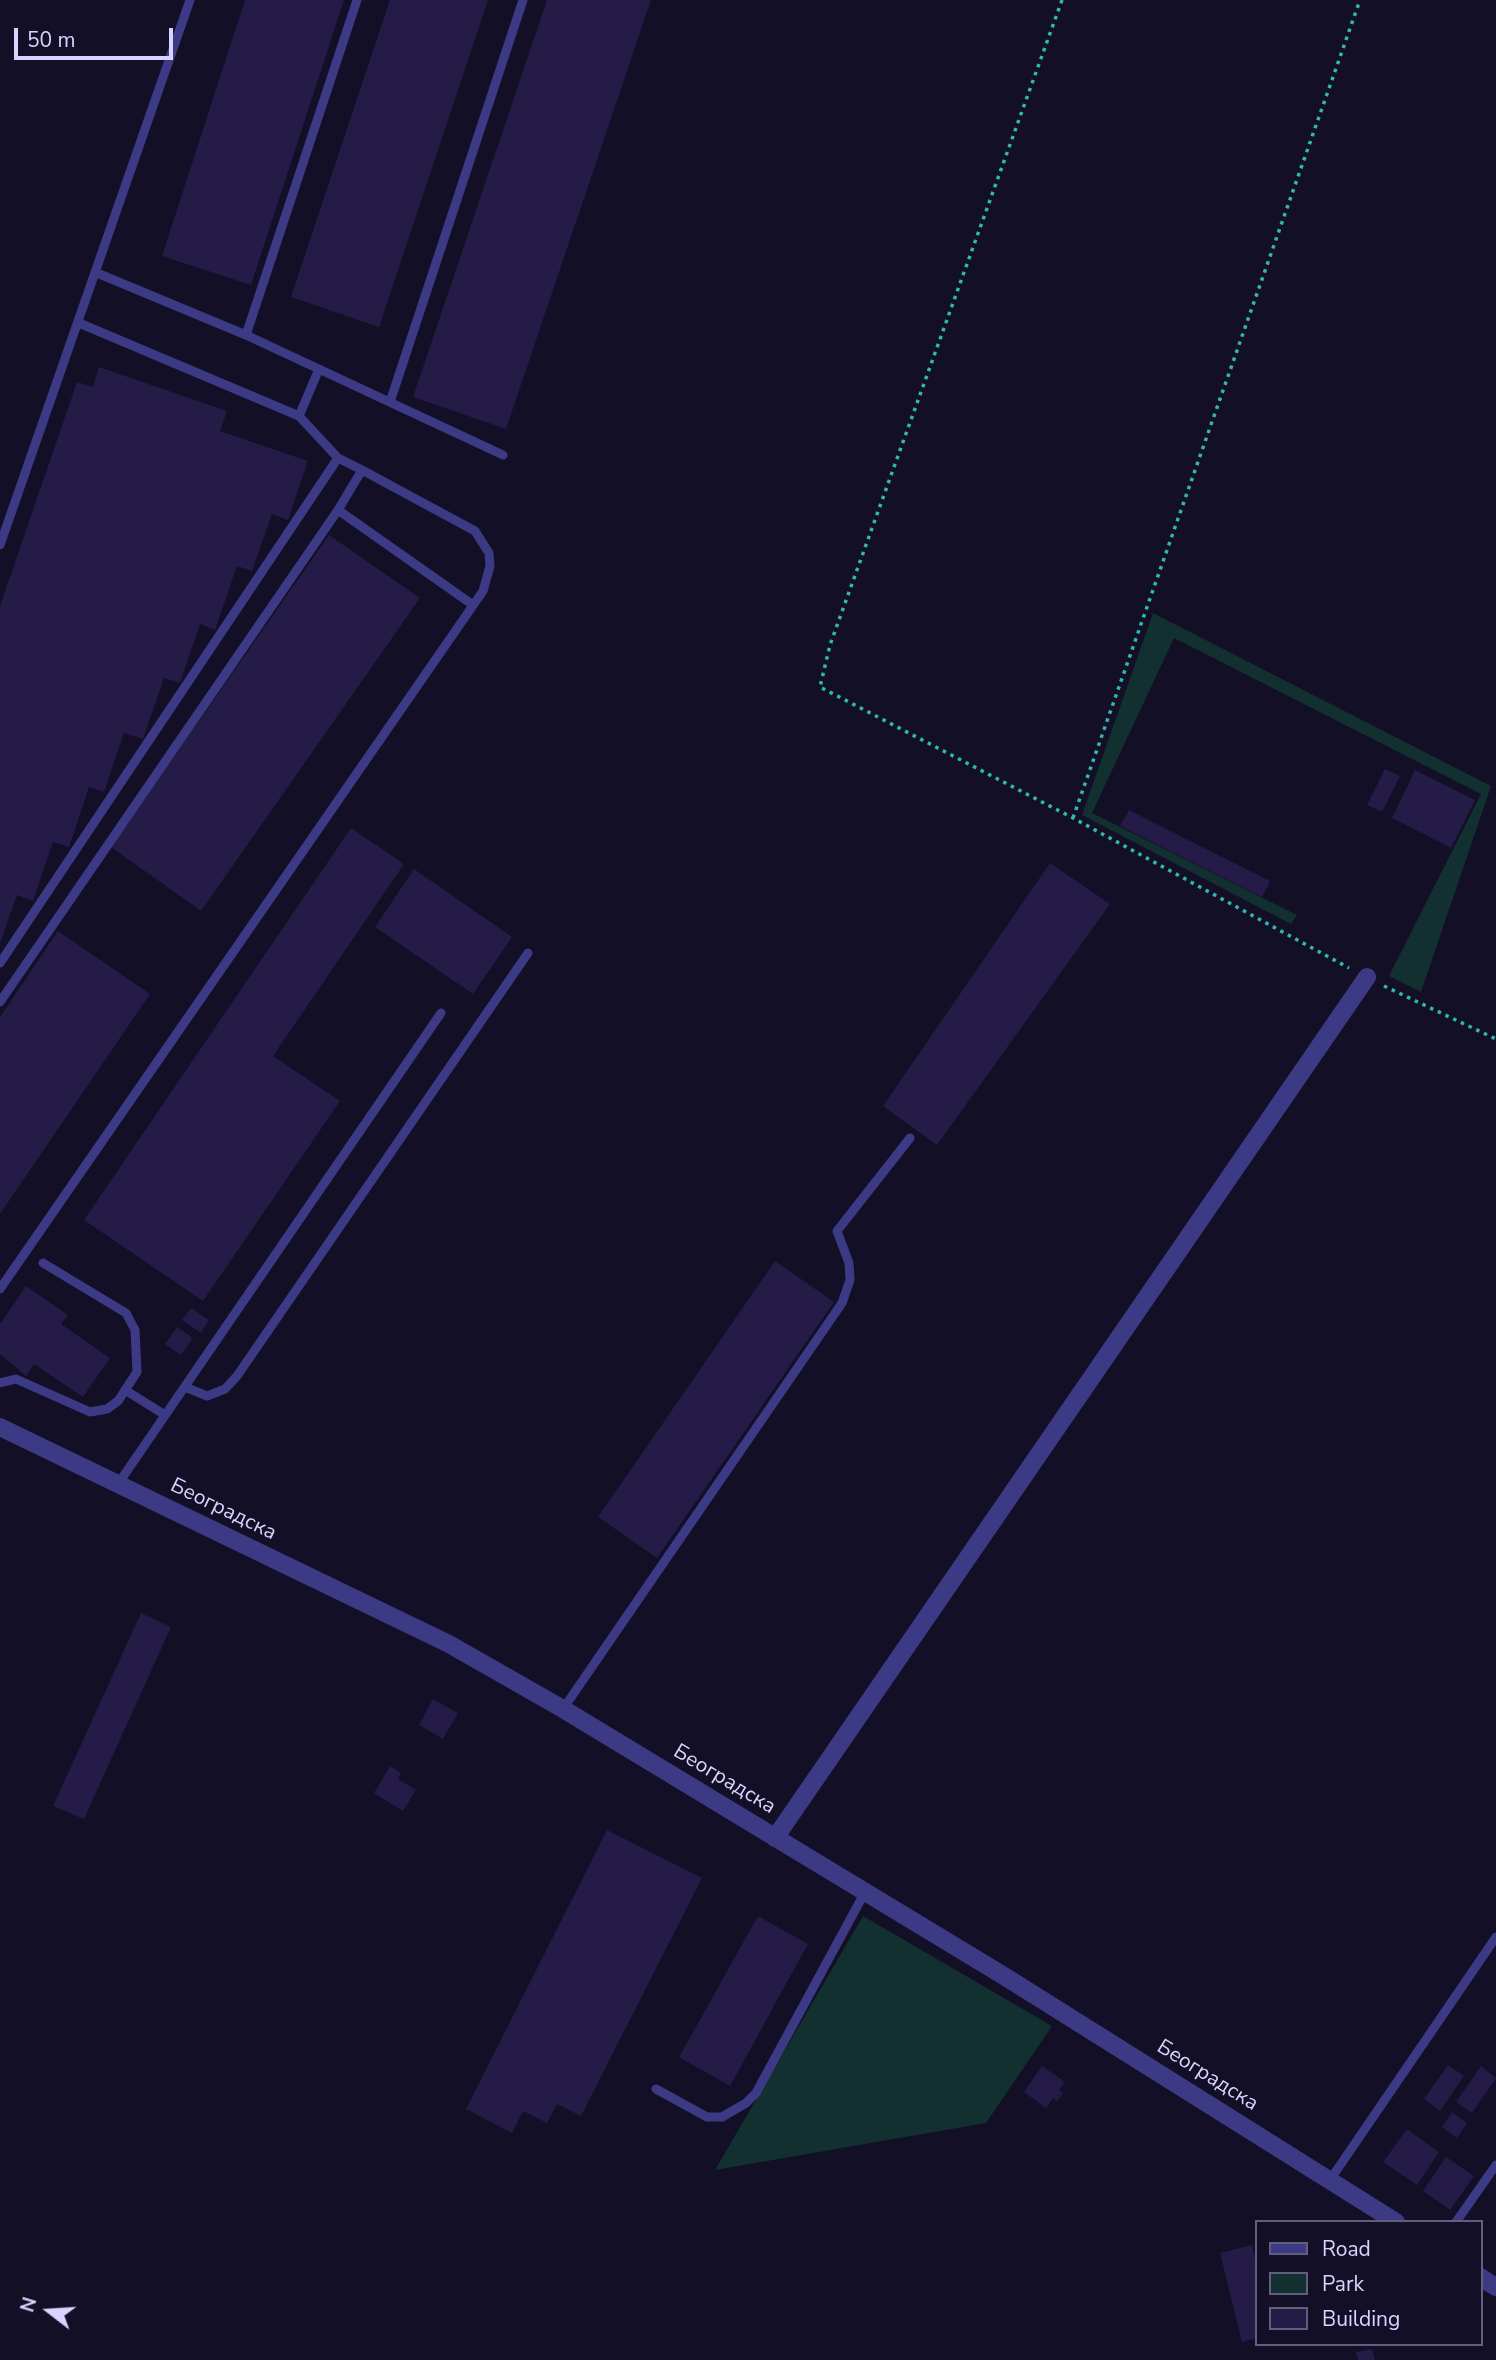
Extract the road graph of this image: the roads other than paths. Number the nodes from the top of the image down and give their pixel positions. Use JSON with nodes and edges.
{"nodes":[{"id":1,"x":190,"y":0,"type":"edge"},
{"id":2,"x":357,"y":0,"type":"edge"},
{"id":3,"x":523,"y":0,"type":"edge"},
{"id":4,"x":97,"y":273,"type":"junction"},
{"id":5,"x":79,"y":323,"type":"junction"},
{"id":6,"x":246,"y":335,"type":"junction"},
{"id":7,"x":319,"y":369,"type":"junction"},
{"id":8,"x":390,"y":402,"type":"junction"},
{"id":9,"x":299,"y":416,"type":"junction"},
{"id":10,"x":503,"y":455,"type":"dead end"},
{"id":11,"x":338,"y":458,"type":"junction"},
{"id":12,"x":362,"y":470,"type":"junction"},
{"id":13,"x":338,"y":510,"type":"junction"},
{"id":14,"x":0,"y":545,"type":"edge"},
{"id":15,"x":473,"y":605,"type":"junction"},
{"id":16,"x":528,"y":953,"type":"dead end"},
{"id":17,"x":0,"y":963,"type":"edge"},
{"id":18,"x":1367,"y":977,"type":"road end"},
{"id":19,"x":0,"y":1002,"type":"edge"},
{"id":20,"x":441,"y":1013,"type":"dead end"},
{"id":21,"x":910,"y":1138,"type":"dead end"},
{"id":22,"x":43,"y":1263,"type":"dead end"},
{"id":23,"x":0,"y":1289,"type":"edge"},
{"id":24,"x":0,"y":1383,"type":"edge"},
{"id":25,"x":185,"y":1387,"type":"junction"},
{"id":26,"x":125,"y":1390,"type":"junction"},
{"id":27,"x":165,"y":1415,"type":"junction"},
{"id":28,"x":0,"y":1427,"type":"edge"},
{"id":29,"x":118,"y":1484,"type":"junction"},
{"id":30,"x":563,"y":1709,"type":"junction"},
{"id":31,"x":775,"y":1838,"type":"junction"},
{"id":32,"x":864,"y":1892,"type":"junction"},
{"id":33,"x":1496,"y":1937,"type":"edge"},
{"id":34,"x":656,"y":2089,"type":"dead end"},
{"id":35,"x":1496,"y":2165,"type":"edge"},
{"id":36,"x":1331,"y":2180,"type":"junction"},
{"id":37,"x":1393,"y":2220,"type":"edge"},
{"id":38,"x":1457,"y":2220,"type":"edge"}],
"edges":[{"from":1,"to":4,"type":"lane"},
{"from":2,"to":6,"type":"lane"},
{"from":3,"to":8,"type":"lane"},
{"from":4,"to":5,"type":"lane"},
{"from":4,"to":6,"type":"lane"},
{"from":5,"to":9,"type":"lane"},
{"from":5,"to":14,"type":"lane"},
{"from":6,"to":7,"type":"lane"},
{"from":7,"to":8,"type":"lane"},
{"from":7,"to":9,"type":"lane"},
{"from":8,"to":10,"type":"lane"},
{"from":9,"to":11,"type":"lane"},
{"from":11,"to":12,"type":"lane"},
{"from":11,"to":17,"type":"lane"},
{"from":12,"to":13,"type":"lane"},
{"from":12,"to":15,"type":"lane"},
{"from":13,"to":15,"type":"lane"},
{"from":13,"to":19,"type":"lane"},
{"from":15,"to":23,"type":"lane"},
{"from":16,"to":25,"type":"lane"},
{"from":18,"to":31,"type":"street"},
{"from":20,"to":25,"type":"lane"},
{"from":21,"to":30,"type":"lane"},
{"from":22,"to":26,"type":"lane"},
{"from":24,"to":26,"type":"lane"},
{"from":25,"to":27,"type":"lane"},
{"from":26,"to":27,"type":"lane"},
{"from":27,"to":29,"type":"lane"},
{"from":28,"to":29,"type":"street","name":"Београдска"},
{"from":29,"to":30,"type":"street","name":"Београдска"},
{"from":30,"to":31,"type":"street","name":"Београдска"},
{"from":31,"to":32,"type":"street","name":"Београдска"},
{"from":32,"to":34,"type":"lane"},
{"from":32,"to":36,"type":"street","name":"Београдска"},
{"from":33,"to":36,"type":"lane"},
{"from":35,"to":38,"type":"lane"},
{"from":36,"to":37,"type":"street","name":"Београдска"}]}
